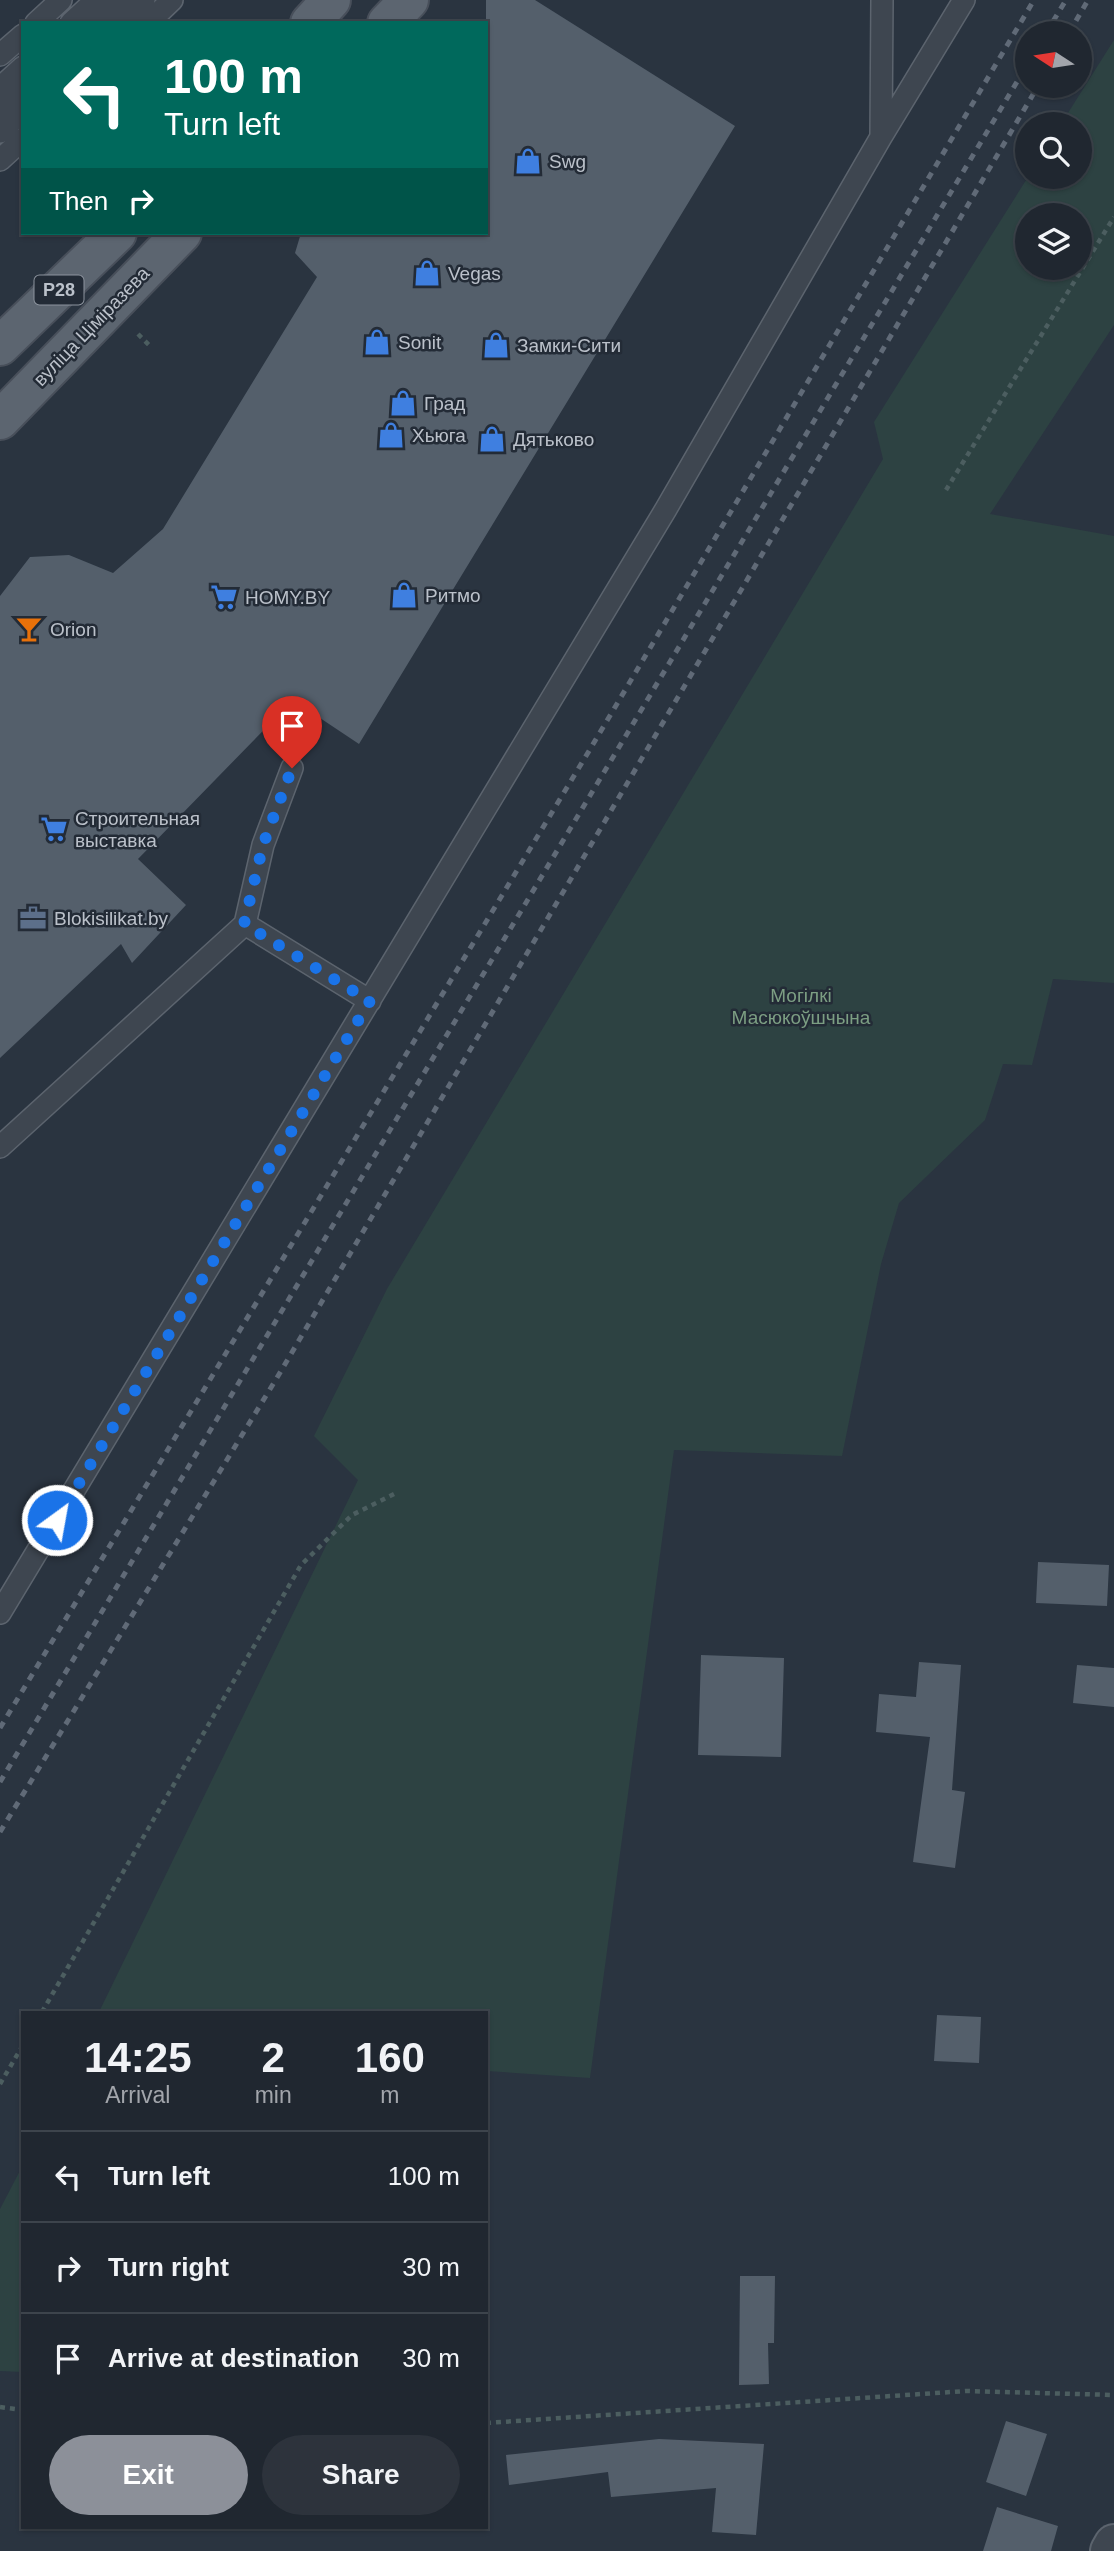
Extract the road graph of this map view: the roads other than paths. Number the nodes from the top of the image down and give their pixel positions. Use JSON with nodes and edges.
{"nodes":[{"id":1,"x":61,"y":0,"type":"edge"},
{"id":2,"x":96,"y":0,"type":"edge"},
{"id":3,"x":120,"y":0,"type":"edge"},
{"id":4,"x":144,"y":0,"type":"edge"},
{"id":5,"x":172,"y":0,"type":"edge"},
{"id":6,"x":331,"y":0,"type":"edge"},
{"id":7,"x":409,"y":0,"type":"edge"},
{"id":8,"x":883,"y":0,"type":"edge"},
{"id":9,"x":964,"y":0,"type":"edge"},
{"id":10,"x":38,"y":21,"type":"edge"},
{"id":11,"x":73,"y":21,"type":"edge"},
{"id":12,"x":97,"y":21,"type":"edge"},
{"id":13,"x":121,"y":21,"type":"edge"},
{"id":14,"x":150,"y":21,"type":"edge"},
{"id":15,"x":312,"y":21,"type":"edge"},
{"id":16,"x":389,"y":21,"type":"edge"},
{"id":17,"x":21,"y":37,"type":"edge"},
{"id":18,"x":0,"y":55,"type":"edge"},
{"id":19,"x":21,"y":69,"type":"edge"},
{"id":20,"x":0,"y":88,"type":"edge"},
{"id":21,"x":21,"y":91,"type":"edge"},
{"id":22,"x":0,"y":109,"type":"edge"},
{"id":23,"x":21,"y":113,"type":"edge"},
{"id":24,"x":0,"y":132,"type":"edge"},
{"id":25,"x":881,"y":137,"type":"junction"},
{"id":26,"x":21,"y":141,"type":"edge"},
{"id":27,"x":0,"y":160,"type":"edge"},
{"id":28,"x":115,"y":235,"type":"edge"},
{"id":29,"x":180,"y":235,"type":"edge"},
{"id":30,"x":0,"y":346,"type":"edge"},
{"id":31,"x":0,"y":420,"type":"edge"},
{"id":32,"x":292,"y":768,"type":"dead end"},
{"id":33,"x":244,"y":924,"type":"junction"},
{"id":34,"x":370,"y":1001,"type":"junction"},
{"id":35,"x":0,"y":1147,"type":"edge"},
{"id":36,"x":0,"y":1613,"type":"edge"},
{"id":37,"x":1114,"y":2544,"type":"edge"},
{"id":38,"x":1110,"y":2551,"type":"edge"}],
"edges":[{"from":1,"to":10,"type":"lane"},
{"from":2,"to":11,"type":"lane"},
{"from":3,"to":12,"type":"lane"},
{"from":4,"to":13,"type":"lane"},
{"from":5,"to":14,"type":"lane"},
{"from":6,"to":15,"type":"main road"},
{"from":7,"to":16,"type":"main road"},
{"from":8,"to":25,"type":"lane"},
{"from":9,"to":25,"type":"lane"},
{"from":17,"to":18,"type":"lane"},
{"from":19,"to":20,"type":"lane"},
{"from":21,"to":22,"type":"lane"},
{"from":23,"to":24,"type":"lane"},
{"from":25,"to":34,"type":"lane"},
{"from":26,"to":27,"type":"lane"},
{"from":28,"to":30,"type":"main road","number":"Р28"},
{"from":29,"to":31,"type":"main road","name":"вуліца Ціміразева","number":"Р28"},
{"from":32,"to":33,"type":"lane"},
{"from":33,"to":34,"type":"lane"},
{"from":33,"to":35,"type":"lane"},
{"from":34,"to":36,"type":"lane"},
{"from":37,"to":38,"type":"street"}]}
